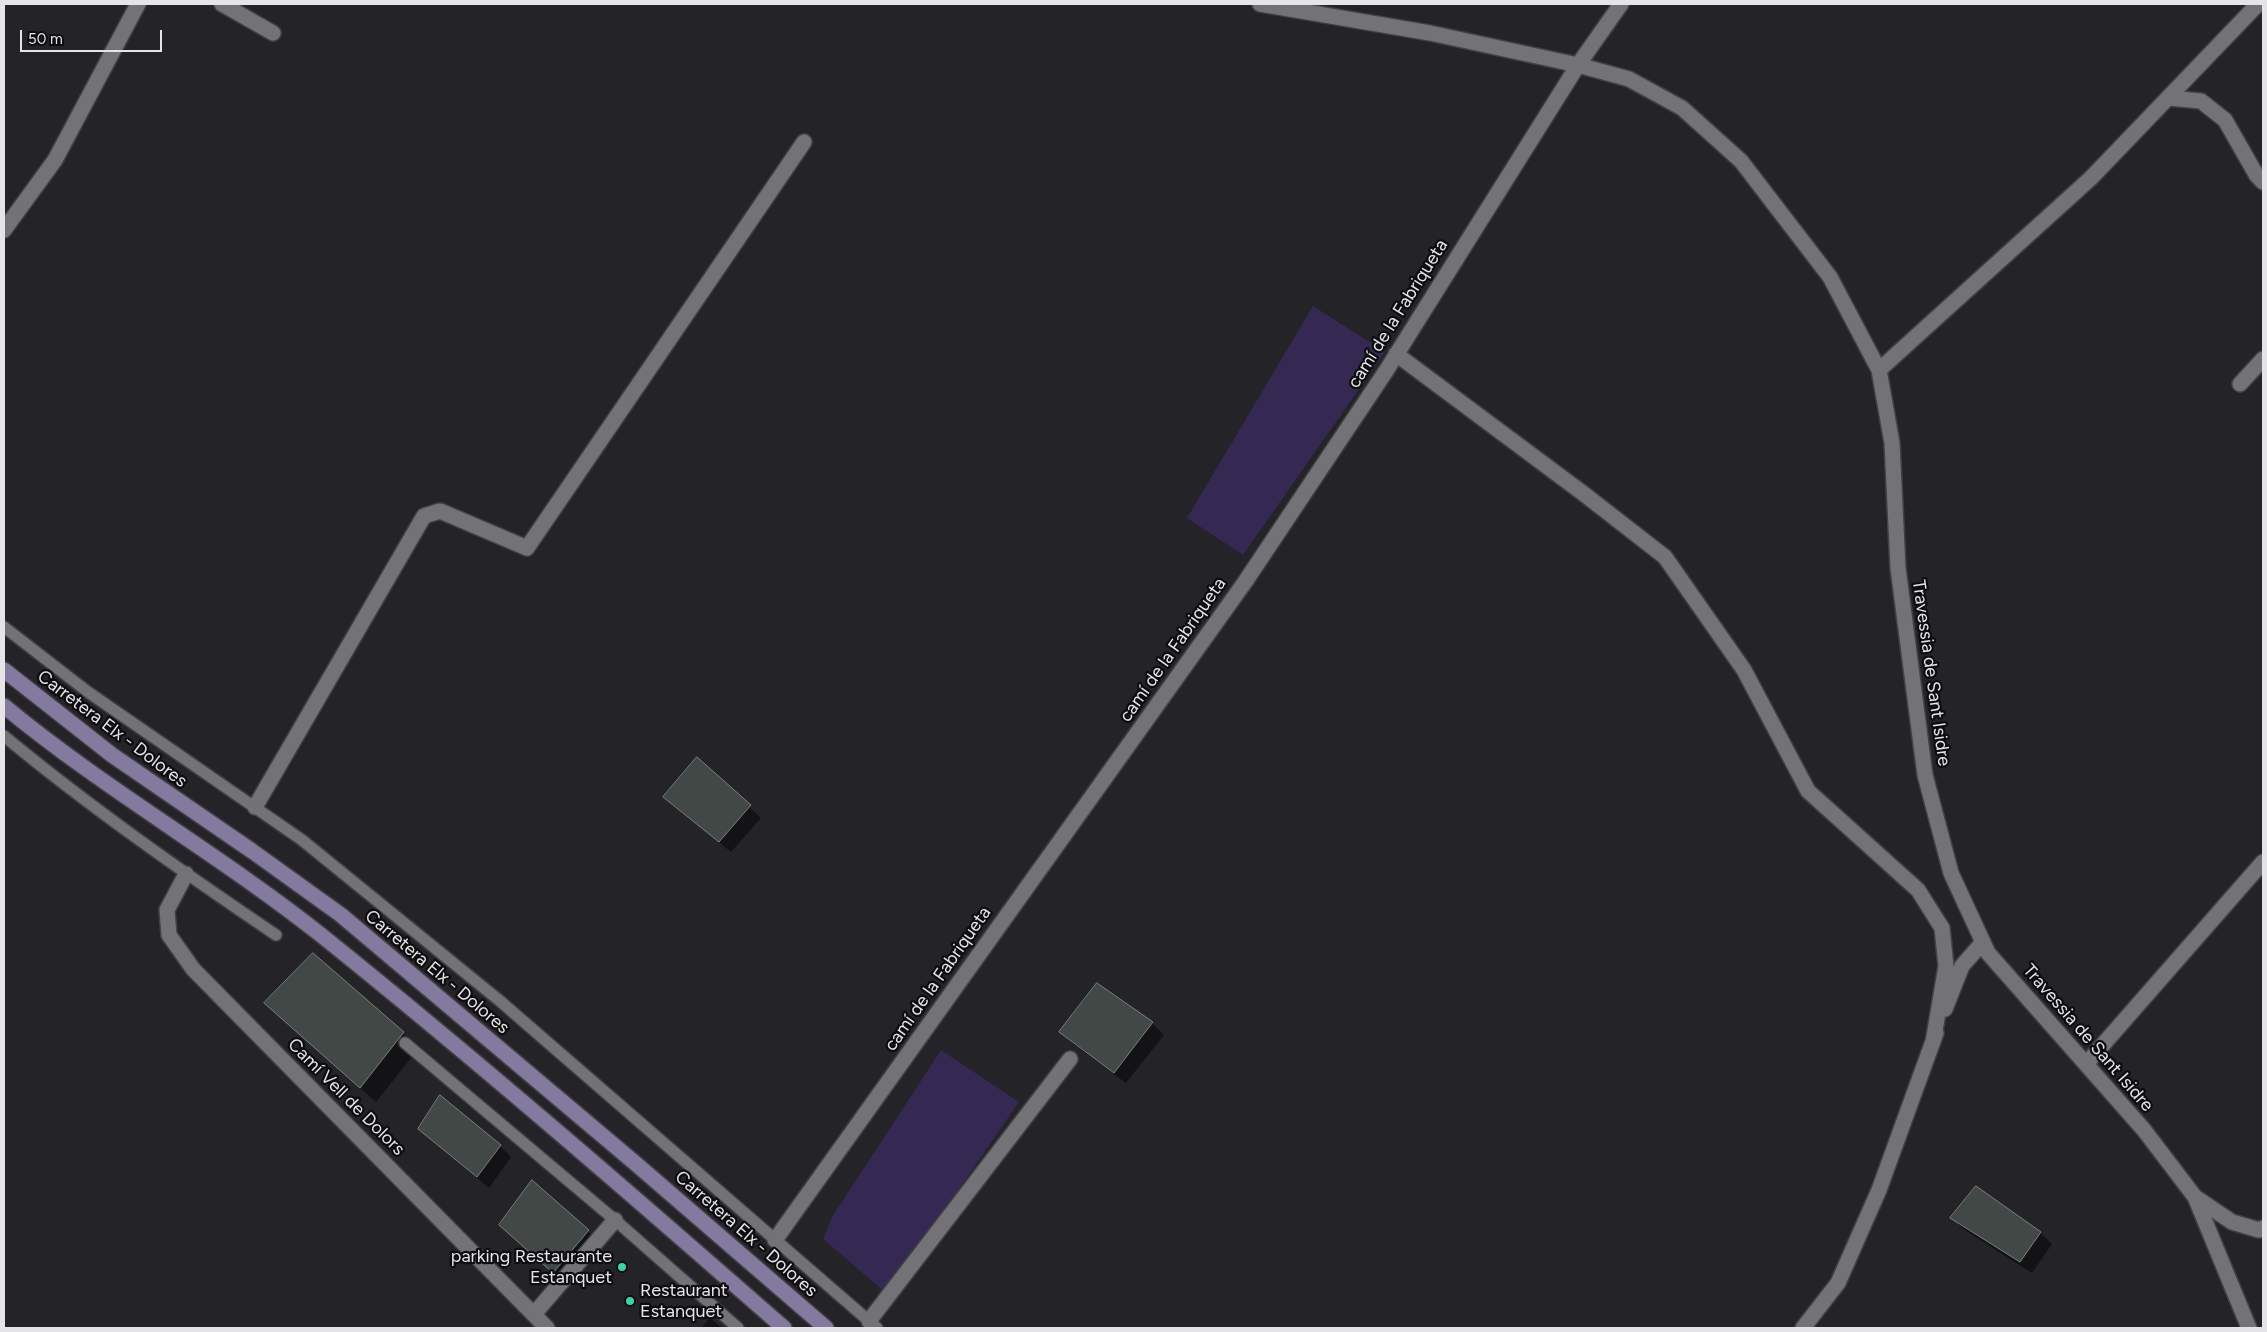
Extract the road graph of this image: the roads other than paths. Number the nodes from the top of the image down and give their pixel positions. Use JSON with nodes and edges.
{"nodes":[{"id":1,"x":138,"y":4,"type":"edge"},
{"id":2,"x":222,"y":4,"type":"edge"},
{"id":3,"x":1260,"y":4,"type":"edge"},
{"id":4,"x":1620,"y":4,"type":"edge"},
{"id":5,"x":2258,"y":4,"type":"edge"},
{"id":6,"x":273,"y":33,"type":"dead end"},
{"id":7,"x":1578,"y":65,"type":"junction"},
{"id":8,"x":2168,"y":98,"type":"junction"},
{"id":9,"x":804,"y":142,"type":"dead end"},
{"id":10,"x":2263,"y":182,"type":"edge"},
{"id":11,"x":4,"y":230,"type":"edge"},
{"id":12,"x":1396,"y":354,"type":"junction"},
{"id":13,"x":2263,"y":359,"type":"edge"},
{"id":14,"x":1879,"y":370,"type":"junction"},
{"id":15,"x":2240,"y":384,"type":"dead end"},
{"id":16,"x":4,"y":627,"type":"edge"},
{"id":17,"x":4,"y":670,"type":"edge"},
{"id":18,"x":4,"y":706,"type":"edge"},
{"id":19,"x":4,"y":736,"type":"edge"},
{"id":20,"x":254,"y":807,"type":"junction"},
{"id":21,"x":2263,"y":862,"type":"edge"},
{"id":22,"x":186,"y":874,"type":"junction"},
{"id":23,"x":276,"y":936,"type":"dead end"},
{"id":24,"x":1983,"y":942,"type":"junction"},
{"id":25,"x":1933,"y":1042,"type":"junction"},
{"id":26,"x":404,"y":1043,"type":"dead end"},
{"id":27,"x":1070,"y":1058,"type":"dead end"},
{"id":28,"x":2086,"y":1064,"type":"junction"},
{"id":29,"x":2195,"y":1197,"type":"junction"},
{"id":30,"x":616,"y":1220,"type":"junction"},
{"id":31,"x":2263,"y":1228,"type":"edge"},
{"id":32,"x":775,"y":1240,"type":"junction"},
{"id":33,"x":534,"y":1314,"type":"junction"},
{"id":34,"x":873,"y":1325,"type":"edge"},
{"id":35,"x":547,"y":1328,"type":"edge"},
{"id":36,"x":738,"y":1328,"type":"edge"},
{"id":37,"x":784,"y":1328,"type":"edge"},
{"id":38,"x":826,"y":1328,"type":"edge"},
{"id":39,"x":1803,"y":1328,"type":"edge"},
{"id":40,"x":2249,"y":1328,"type":"edge"}],
"edges":[{"from":1,"to":11,"type":"street"},
{"from":2,"to":6,"type":"street"},
{"from":3,"to":7,"type":"street","name":"Travessia de Sant Isidre"},
{"from":4,"to":7,"type":"street","name":"camí de la Fabriqueta"},
{"from":5,"to":8,"type":"street"},
{"from":7,"to":12,"type":"street","name":"camí de la Fabriqueta"},
{"from":7,"to":14,"type":"street","name":"Travessia de Sant Isidre"},
{"from":8,"to":10,"type":"street"},
{"from":8,"to":14,"type":"street"},
{"from":9,"to":20,"type":"street"},
{"from":12,"to":25,"type":"street"},
{"from":12,"to":32,"type":"street","name":"camí de la Fabriqueta"},
{"from":13,"to":15,"type":"street"},
{"from":14,"to":24,"type":"street","name":"Travessia de Sant Isidre"},
{"from":16,"to":20,"type":"lane"},
{"from":17,"to":38,"type":"main road","name":"Carretera Elx - Dolores"},
{"from":18,"to":37,"type":"main road"},
{"from":19,"to":22,"type":"lane"},
{"from":20,"to":32,"type":"lane"},
{"from":21,"to":28,"type":"street"},
{"from":22,"to":23,"type":"lane"},
{"from":22,"to":33,"type":"street","name":"Camí Vell de Dolors"},
{"from":24,"to":25,"type":"street"},
{"from":24,"to":28,"type":"street","name":"Travessia de Sant Isidre"},
{"from":25,"to":39,"type":"street"},
{"from":26,"to":30,"type":"lane"},
{"from":27,"to":34,"type":"street"},
{"from":28,"to":29,"type":"street","name":"Travessia de Sant Isidre"},
{"from":29,"to":31,"type":"street"},
{"from":29,"to":40,"type":"street","name":"Travessia de Sant Isidre"},
{"from":30,"to":33,"type":"street"},
{"from":30,"to":36,"type":"lane"},
{"from":32,"to":34,"type":"lane"},
{"from":33,"to":35,"type":"street","name":"Camí Vell de Dolors"}]}
